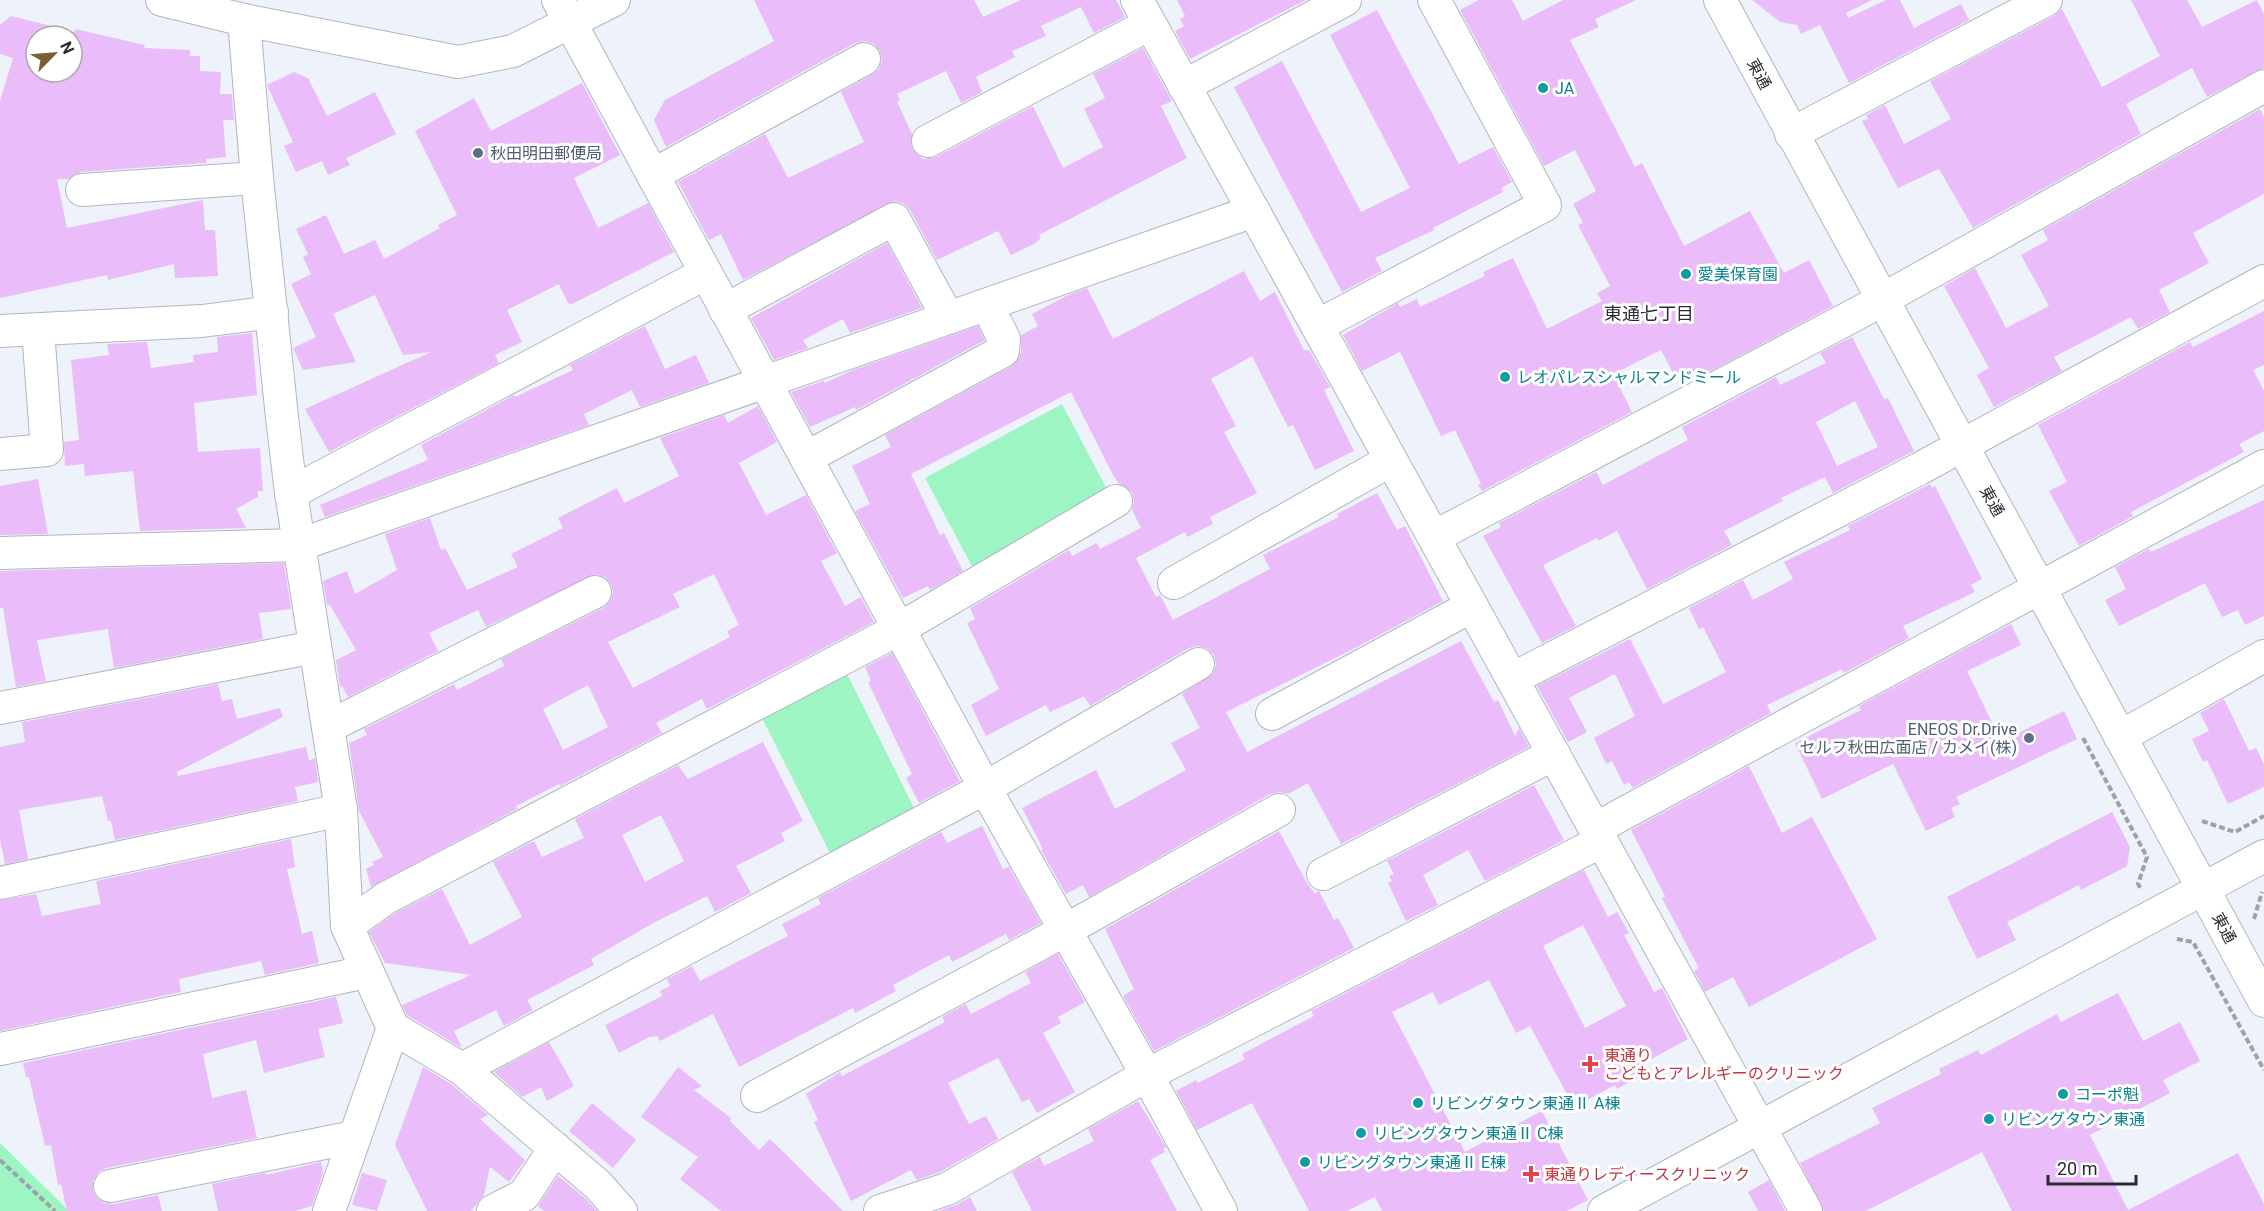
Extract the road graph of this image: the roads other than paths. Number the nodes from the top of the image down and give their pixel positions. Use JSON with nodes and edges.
{"nodes":[{"id":1,"x":162,"y":0,"type":"edge"},
{"id":2,"x":614,"y":0,"type":"edge"},
{"id":3,"x":1345,"y":0,"type":"edge"},
{"id":4,"x":1434,"y":0,"type":"edge"},
{"id":5,"x":1720,"y":0,"type":"edge"},
{"id":6,"x":2046,"y":0,"type":"edge"},
{"id":7,"x":564,"y":12,"type":"edge"},
{"id":8,"x":1143,"y":12,"type":"edge"},
{"id":9,"x":244,"y":20,"type":"junction"},
{"id":10,"x":864,"y":59,"type":"dead end"},
{"id":11,"x":1184,"y":86,"type":"junction"},
{"id":12,"x":2264,"y":86,"type":"edge"},
{"id":13,"x":1791,"y":134,"type":"junction"},
{"id":14,"x":928,"y":141,"type":"dead end"},
{"id":15,"x":653,"y":175,"type":"junction"},
{"id":16,"x":257,"y":178,"type":"junction"},
{"id":17,"x":82,"y":190,"type":"dead end"},
{"id":18,"x":1254,"y":211,"type":"junction"},
{"id":19,"x":704,"y":274,"type":"junction"},
{"id":20,"x":2264,"y":280,"type":"edge"},
{"id":21,"x":1882,"y":300,"type":"junction"},
{"id":22,"x":725,"y":310,"type":"junction"},
{"id":23,"x":272,"y":312,"type":"junction"},
{"id":24,"x":948,"y":318,"type":"junction"},
{"id":25,"x":996,"y":321,"type":"dead end"},
{"id":26,"x":1317,"y":326,"type":"junction"},
{"id":27,"x":38,"y":330,"type":"junction"},
{"id":28,"x":0,"y":331,"type":"edge"},
{"id":29,"x":766,"y":382,"type":"junction"},
{"id":30,"x":1961,"y":446,"type":"junction"},
{"id":31,"x":0,"y":454,"type":"edge"},
{"id":32,"x":806,"y":458,"type":"junction"},
{"id":33,"x":1391,"y":460,"type":"junction"},
{"id":34,"x":2264,"y":466,"type":"edge"},
{"id":35,"x":291,"y":492,"type":"junction"},
{"id":36,"x":1116,"y":501,"type":"dead end"},
{"id":37,"x":1434,"y":537,"type":"junction"},
{"id":38,"x":299,"y":545,"type":"junction"},
{"id":39,"x":0,"y":553,"type":"edge"},
{"id":40,"x":1174,"y":583,"type":"dead end"},
{"id":41,"x":2042,"y":589,"type":"junction"},
{"id":42,"x":595,"y":592,"type":"dead end"},
{"id":43,"x":1472,"y":606,"type":"junction"},
{"id":44,"x":899,"y":629,"type":"junction"},
{"id":45,"x":315,"y":647,"type":"junction"},
{"id":46,"x":2264,"y":656,"type":"edge"},
{"id":47,"x":1198,"y":664,"type":"dead end"},
{"id":48,"x":1512,"y":679,"type":"junction"},
{"id":49,"x":0,"y":706,"type":"edge"},
{"id":50,"x":1272,"y":714,"type":"dead end"},
{"id":51,"x":328,"y":727,"type":"junction"},
{"id":52,"x":2120,"y":737,"type":"junction"},
{"id":53,"x":1554,"y":754,"type":"junction"},
{"id":54,"x":985,"y":788,"type":"junction"},
{"id":55,"x":341,"y":810,"type":"junction"},
{"id":56,"x":1279,"y":810,"type":"dead end"},
{"id":57,"x":1598,"y":835,"type":"junction"},
{"id":58,"x":2264,"y":856,"type":"edge"},
{"id":59,"x":1323,"y":874,"type":"dead end"},
{"id":60,"x":0,"y":883,"type":"edge"},
{"id":61,"x":2202,"y":888,"type":"junction"},
{"id":62,"x":347,"y":926,"type":"junction"},
{"id":63,"x":1065,"y":931,"type":"junction"},
{"id":64,"x":366,"y":972,"type":"junction"},
{"id":65,"x":2264,"y":1001,"type":"edge"},
{"id":66,"x":393,"y":1028,"type":"junction"},
{"id":67,"x":0,"y":1049,"type":"edge"},
{"id":68,"x":462,"y":1069,"type":"junction"},
{"id":69,"x":1148,"y":1075,"type":"junction"},
{"id":70,"x":757,"y":1096,"type":"dead end"},
{"id":71,"x":1760,"y":1126,"type":"junction"},
{"id":72,"x":354,"y":1137,"type":"junction"},
{"id":73,"x":555,"y":1148,"type":"junction"},
{"id":74,"x":111,"y":1186,"type":"dead end"},
{"id":75,"x":329,"y":1211,"type":"edge"},
{"id":76,"x":493,"y":1211,"type":"edge"},
{"id":77,"x":621,"y":1211,"type":"edge"},
{"id":78,"x":880,"y":1211,"type":"edge"},
{"id":79,"x":1221,"y":1211,"type":"edge"},
{"id":80,"x":1604,"y":1211,"type":"edge"},
{"id":81,"x":1806,"y":1211,"type":"edge"}],
"edges":[{"from":1,"to":9,"type":"street"},
{"from":2,"to":7,"type":"street"},
{"from":3,"to":11,"type":"street"},
{"from":4,"to":26,"type":"street"},
{"from":5,"to":13,"type":"street","name":"東通"},
{"from":6,"to":13,"type":"street"},
{"from":7,"to":9,"type":"street"},
{"from":7,"to":15,"type":"street"},
{"from":8,"to":11,"type":"street"},
{"from":8,"to":14,"type":"street"},
{"from":9,"to":16,"type":"street"},
{"from":10,"to":15,"type":"street"},
{"from":11,"to":18,"type":"street"},
{"from":12,"to":21,"type":"street"},
{"from":13,"to":21,"type":"street","name":"東通"},
{"from":15,"to":19,"type":"street"},
{"from":16,"to":17,"type":"street"},
{"from":16,"to":23,"type":"street"},
{"from":18,"to":24,"type":"street"},
{"from":18,"to":26,"type":"street"},
{"from":19,"to":22,"type":"street"},
{"from":19,"to":35,"type":"street"},
{"from":20,"to":30,"type":"street"},
{"from":21,"to":30,"type":"street","name":"東通"},
{"from":21,"to":37,"type":"street"},
{"from":22,"to":24,"type":"street"},
{"from":22,"to":29,"type":"street"},
{"from":23,"to":27,"type":"street"},
{"from":23,"to":35,"type":"street"},
{"from":24,"to":29,"type":"street"},
{"from":25,"to":32,"type":"street"},
{"from":26,"to":33,"type":"street"},
{"from":27,"to":28,"type":"street"},
{"from":27,"to":31,"type":"street"},
{"from":29,"to":32,"type":"street"},
{"from":29,"to":38,"type":"street"},
{"from":30,"to":41,"type":"street","name":"東通"},
{"from":30,"to":48,"type":"street"},
{"from":32,"to":44,"type":"street"},
{"from":33,"to":37,"type":"street"},
{"from":33,"to":40,"type":"street"},
{"from":34,"to":41,"type":"street"},
{"from":35,"to":38,"type":"street"},
{"from":36,"to":44,"type":"street"},
{"from":37,"to":43,"type":"street"},
{"from":38,"to":39,"type":"street"},
{"from":38,"to":45,"type":"street"},
{"from":41,"to":52,"type":"street","name":"東通"},
{"from":41,"to":57,"type":"street"},
{"from":42,"to":51,"type":"street"},
{"from":43,"to":48,"type":"street"},
{"from":43,"to":50,"type":"street"},
{"from":44,"to":54,"type":"street"},
{"from":44,"to":62,"type":"street"},
{"from":45,"to":49,"type":"street"},
{"from":45,"to":51,"type":"street"},
{"from":46,"to":52,"type":"street"},
{"from":47,"to":54,"type":"street"},
{"from":48,"to":53,"type":"street"},
{"from":51,"to":55,"type":"street"},
{"from":52,"to":61,"type":"street","name":"東通"},
{"from":53,"to":57,"type":"street"},
{"from":53,"to":59,"type":"street"},
{"from":54,"to":63,"type":"street"},
{"from":54,"to":68,"type":"street"},
{"from":55,"to":60,"type":"street"},
{"from":55,"to":62,"type":"street"},
{"from":56,"to":63,"type":"street"},
{"from":57,"to":69,"type":"street"},
{"from":57,"to":71,"type":"street"},
{"from":58,"to":61,"type":"street"},
{"from":61,"to":65,"type":"street","name":"東通"},
{"from":61,"to":71,"type":"street"},
{"from":62,"to":64,"type":"street"},
{"from":63,"to":69,"type":"street"},
{"from":63,"to":70,"type":"street"},
{"from":64,"to":66,"type":"street"},
{"from":64,"to":67,"type":"street"},
{"from":66,"to":68,"type":"street"},
{"from":66,"to":72,"type":"street"},
{"from":68,"to":73,"type":"street"},
{"from":69,"to":78,"type":"street"},
{"from":69,"to":79,"type":"street"},
{"from":71,"to":80,"type":"street"},
{"from":71,"to":81,"type":"street"},
{"from":72,"to":74,"type":"street"},
{"from":72,"to":75,"type":"street"},
{"from":73,"to":76,"type":"street"},
{"from":73,"to":77,"type":"street"}]}
